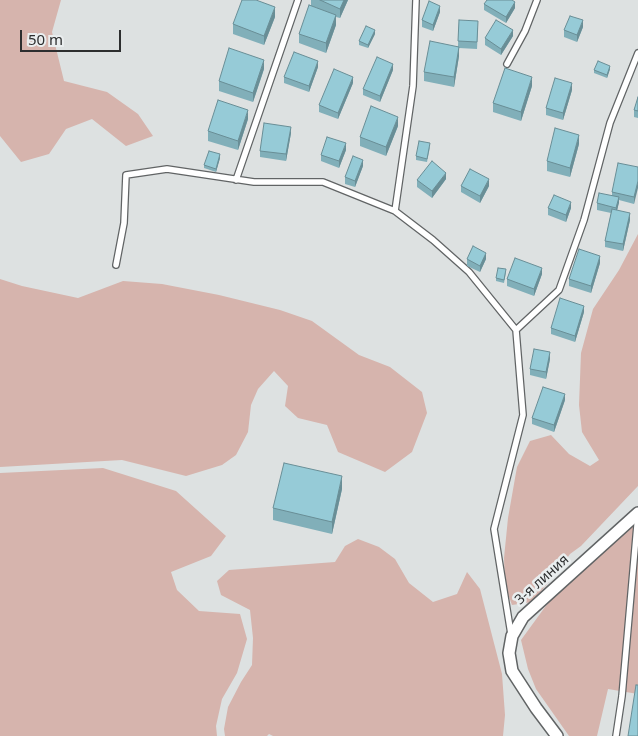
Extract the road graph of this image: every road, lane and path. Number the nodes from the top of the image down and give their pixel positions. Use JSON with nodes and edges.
{"nodes":[{"id":1,"x":298,"y":0,"type":"edge"},
{"id":2,"x":416,"y":0,"type":"edge"},
{"id":3,"x":537,"y":0,"type":"edge"},
{"id":4,"x":638,"y":53,"type":"edge"},
{"id":5,"x":507,"y":64,"type":"dead end"},
{"id":6,"x":236,"y":180,"type":"junction"},
{"id":7,"x":396,"y":211,"type":"junction"},
{"id":8,"x":116,"y":265,"type":"dead end"},
{"id":9,"x":516,"y":330,"type":"junction"},
{"id":10,"x":638,"y":513,"type":"edge"},
{"id":11,"x":512,"y":636,"type":"junction"},
{"id":12,"x":558,"y":736,"type":"edge"},
{"id":13,"x":616,"y":736,"type":"edge"}],
"edges":[{"from":1,"to":6,"type":"lane"},
{"from":2,"to":7,"type":"lane"},
{"from":3,"to":5,"type":"lane"},
{"from":4,"to":9,"type":"lane"},
{"from":6,"to":7,"type":"lane"},
{"from":6,"to":8,"type":"lane"},
{"from":7,"to":9,"type":"lane"},
{"from":9,"to":11,"type":"lane"},
{"from":10,"to":11,"type":"street","name":"3-я линия"},
{"from":10,"to":13,"type":"lane"},
{"from":11,"to":12,"type":"street","name":"3-я линия"}]}
